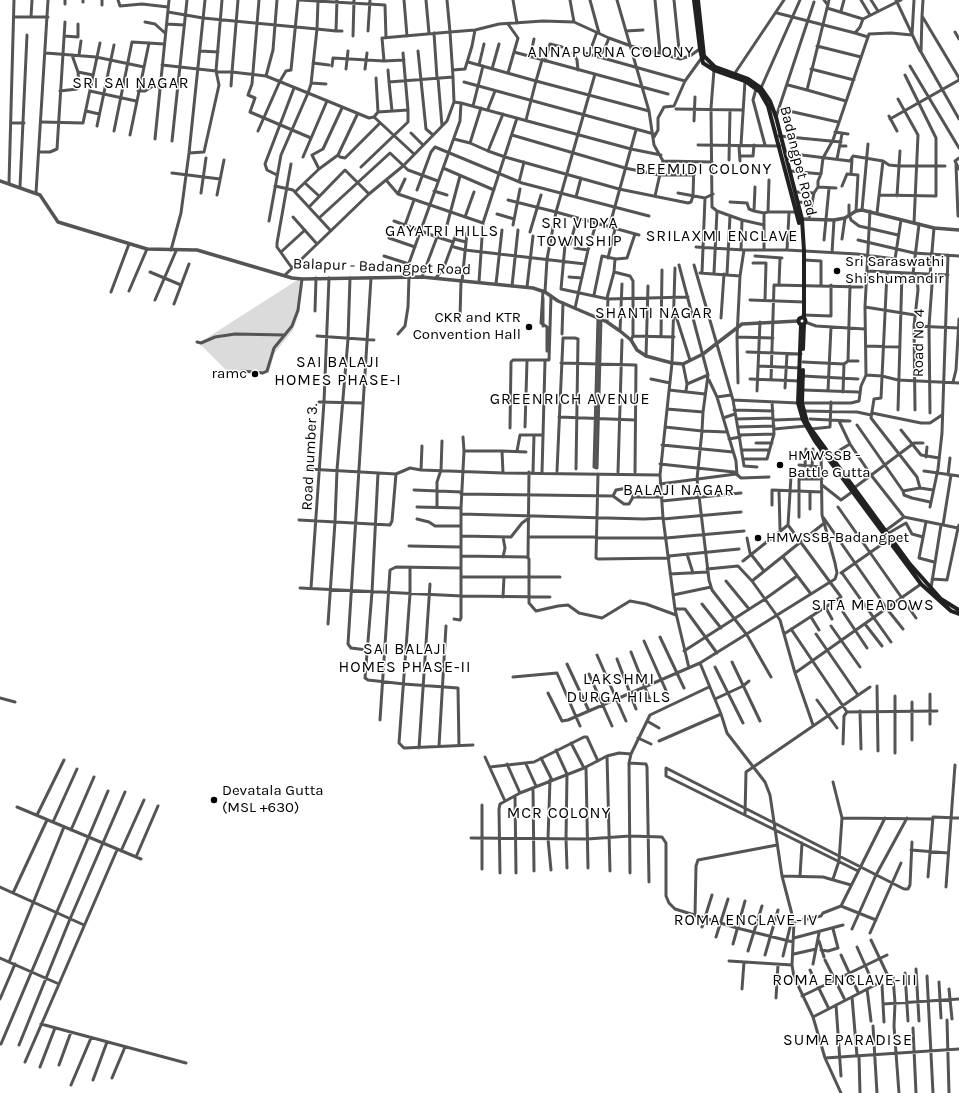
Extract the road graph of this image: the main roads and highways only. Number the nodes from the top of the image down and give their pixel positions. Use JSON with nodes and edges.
{"nodes":[{"id":1,"x":694,"y":0,"type":"edge"},
{"id":2,"x":698,"y":0,"type":"edge"},
{"id":3,"x":701,"y":48,"type":"junction"},
{"id":4,"x":715,"y":69,"type":"junction"},
{"id":5,"x":758,"y":89,"type":"junction"},
{"id":6,"x":779,"y":136,"type":"junction"},
{"id":7,"x":800,"y":219,"type":"junction"},
{"id":8,"x":803,"y":251,"type":"junction"},
{"id":9,"x":804,"y":285,"type":"junction"},
{"id":10,"x":803,"y":320,"type":"junction"},
{"id":11,"x":800,"y":403,"type":"junction"},
{"id":12,"x":853,"y":490,"type":"junction"},
{"id":13,"x":903,"y":557,"type":"junction"},
{"id":14,"x":959,"y":610,"type":"edge"},
{"id":15,"x":959,"y":614,"type":"edge"}],
"edges":[{"from":1,"to":3,"type":"main road"},
{"from":2,"to":3,"type":"main road"},
{"from":3,"to":4,"type":"main road","name":"Badangpet Road"},
{"from":4,"to":5,"type":"main road","name":"Badangpet Road"},
{"from":4,"to":5,"type":"main road","name":"Badangpet Road"},
{"from":5,"to":6,"type":"main road","name":"Badangpet Road"},
{"from":5,"to":6,"type":"main road","name":"Badangpet Road"},
{"from":6,"to":7,"type":"main road","name":"Badangpet Road"},
{"from":6,"to":7,"type":"main road","name":"Badangpet Road"},
{"from":7,"to":8,"type":"main road","name":"Badangpet Road"},
{"from":8,"to":9,"type":"main road","name":"Badangpet Road"},
{"from":8,"to":9,"type":"main road","name":"Badangpet Road"},
{"from":9,"to":10,"type":"main road","name":"Badangpet Road"},
{"from":10,"to":11,"type":"main road","name":"Badangpet Road"},
{"from":10,"to":11,"type":"main road","name":"Badangpet Road"},
{"from":11,"to":12,"type":"main road","name":"Badangpet Road"},
{"from":11,"to":12,"type":"main road","name":"Badangpet Road"},
{"from":12,"to":13,"type":"main road","name":"Badangpet Road"},
{"from":12,"to":13,"type":"main road","name":"Badangpet Road"},
{"from":13,"to":14,"type":"main road","name":"Badangpet Road"},
{"from":13,"to":15,"type":"main road","name":"Badangpet Road"}]}
